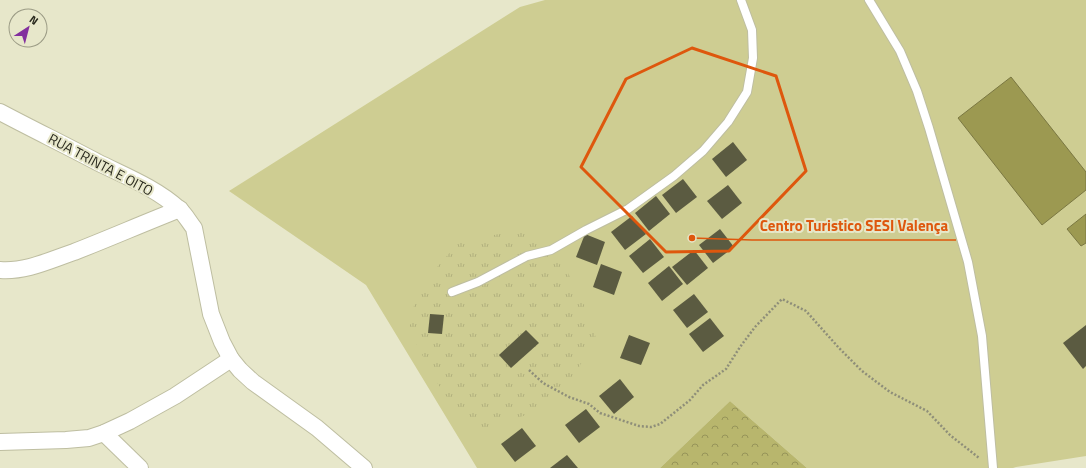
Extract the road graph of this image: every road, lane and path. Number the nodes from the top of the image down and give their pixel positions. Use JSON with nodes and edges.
{"nodes":[{"id":1,"x":741,"y":0,"type":"edge"},
{"id":2,"x":869,"y":0,"type":"edge"},
{"id":3,"x":0,"y":112,"type":"edge"},
{"id":4,"x":180,"y":209,"type":"junction"},
{"id":5,"x":0,"y":270,"type":"edge"},
{"id":6,"x":452,"y":292,"type":"dead end"},
{"id":7,"x":231,"y":359,"type":"junction"},
{"id":8,"x":529,"y":370,"type":"dead end"},
{"id":9,"x":104,"y":433,"type":"junction"},
{"id":10,"x":0,"y":442,"type":"edge"},
{"id":11,"x":983,"y":461,"type":"dead end"},
{"id":12,"x":140,"y":468,"type":"edge"},
{"id":13,"x":364,"y":468,"type":"edge"},
{"id":14,"x":993,"y":468,"type":"edge"}],
"edges":[{"from":1,"to":6,"type":"lane"},
{"from":2,"to":14,"type":"lane"},
{"from":3,"to":4,"type":"street","name":"RUA TRINTA E OITO"},
{"from":4,"to":5,"type":"street"},
{"from":4,"to":7,"type":"street","name":"RUA TRINTA E OITO"},
{"from":7,"to":9,"type":"street"},
{"from":7,"to":13,"type":"street"},
{"from":8,"to":11,"type":"path"},
{"from":9,"to":10,"type":"street"},
{"from":9,"to":12,"type":"street"}]}
